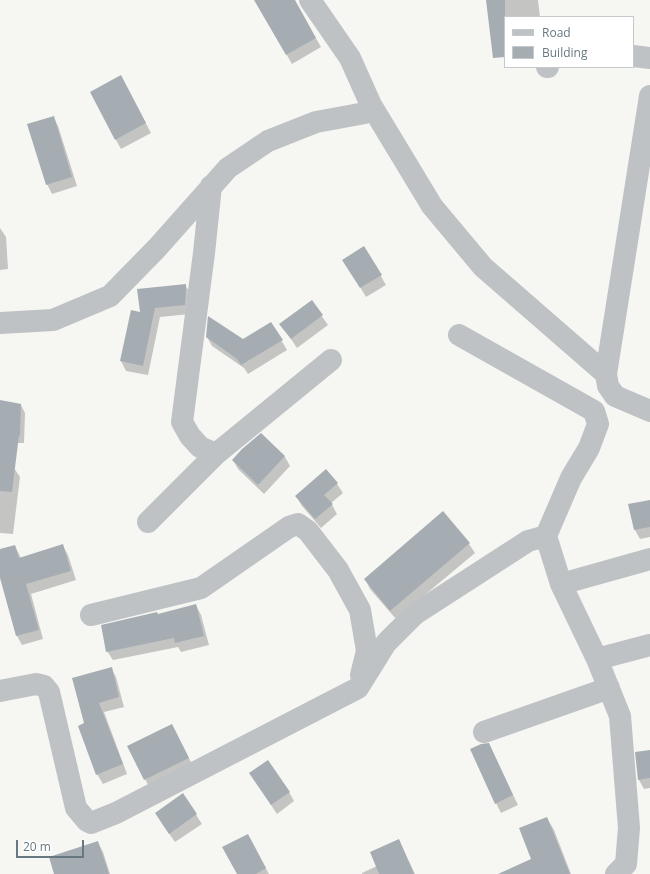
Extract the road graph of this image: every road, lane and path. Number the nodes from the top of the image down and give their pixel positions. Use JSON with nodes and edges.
{"nodes":[{"id":1,"x":310,"y":0,"type":"edge"},
{"id":2,"x":634,"y":56,"type":"edge"},
{"id":3,"x":650,"y":58,"type":"edge"},
{"id":4,"x":650,"y":96,"type":"edge"},
{"id":5,"x":371,"y":105,"type":"junction"},
{"id":6,"x":211,"y":186,"type":"junction"},
{"id":7,"x":0,"y":323,"type":"edge"},
{"id":8,"x":459,"y":336,"type":"dead end"},
{"id":9,"x":331,"y":360,"type":"dead end"},
{"id":10,"x":606,"y":374,"type":"junction"},
{"id":11,"x":650,"y":410,"type":"edge"},
{"id":12,"x":216,"y":454,"type":"junction"},
{"id":13,"x":148,"y":522,"type":"dead end"},
{"id":14,"x":546,"y":536,"type":"junction"},
{"id":15,"x":650,"y":558,"type":"edge"},
{"id":16,"x":560,"y":584,"type":"junction"},
{"id":17,"x":91,"y":615,"type":"dead end"},
{"id":18,"x":650,"y":645,"type":"edge"},
{"id":19,"x":597,"y":659,"type":"junction"},
{"id":20,"x":358,"y":688,"type":"junction"},
{"id":21,"x":609,"y":688,"type":"junction"},
{"id":22,"x":0,"y":691,"type":"edge"},
{"id":23,"x":484,"y":732,"type":"dead end"},
{"id":24,"x":616,"y":874,"type":"edge"}],
"edges":[{"from":1,"to":5,"type":"street"},
{"from":2,"to":3,"type":"street"},
{"from":4,"to":10,"type":"street"},
{"from":5,"to":6,"type":"street"},
{"from":5,"to":10,"type":"street"},
{"from":6,"to":7,"type":"street"},
{"from":6,"to":12,"type":"street"},
{"from":8,"to":14,"type":"street"},
{"from":9,"to":12,"type":"street"},
{"from":10,"to":11,"type":"street"},
{"from":12,"to":13,"type":"street"},
{"from":14,"to":16,"type":"street"},
{"from":14,"to":20,"type":"street"},
{"from":15,"to":16,"type":"street"},
{"from":16,"to":19,"type":"street"},
{"from":17,"to":20,"type":"street"},
{"from":18,"to":19,"type":"street"},
{"from":19,"to":21,"type":"street"},
{"from":20,"to":22,"type":"street"},
{"from":21,"to":23,"type":"street"},
{"from":21,"to":24,"type":"street"}]}
